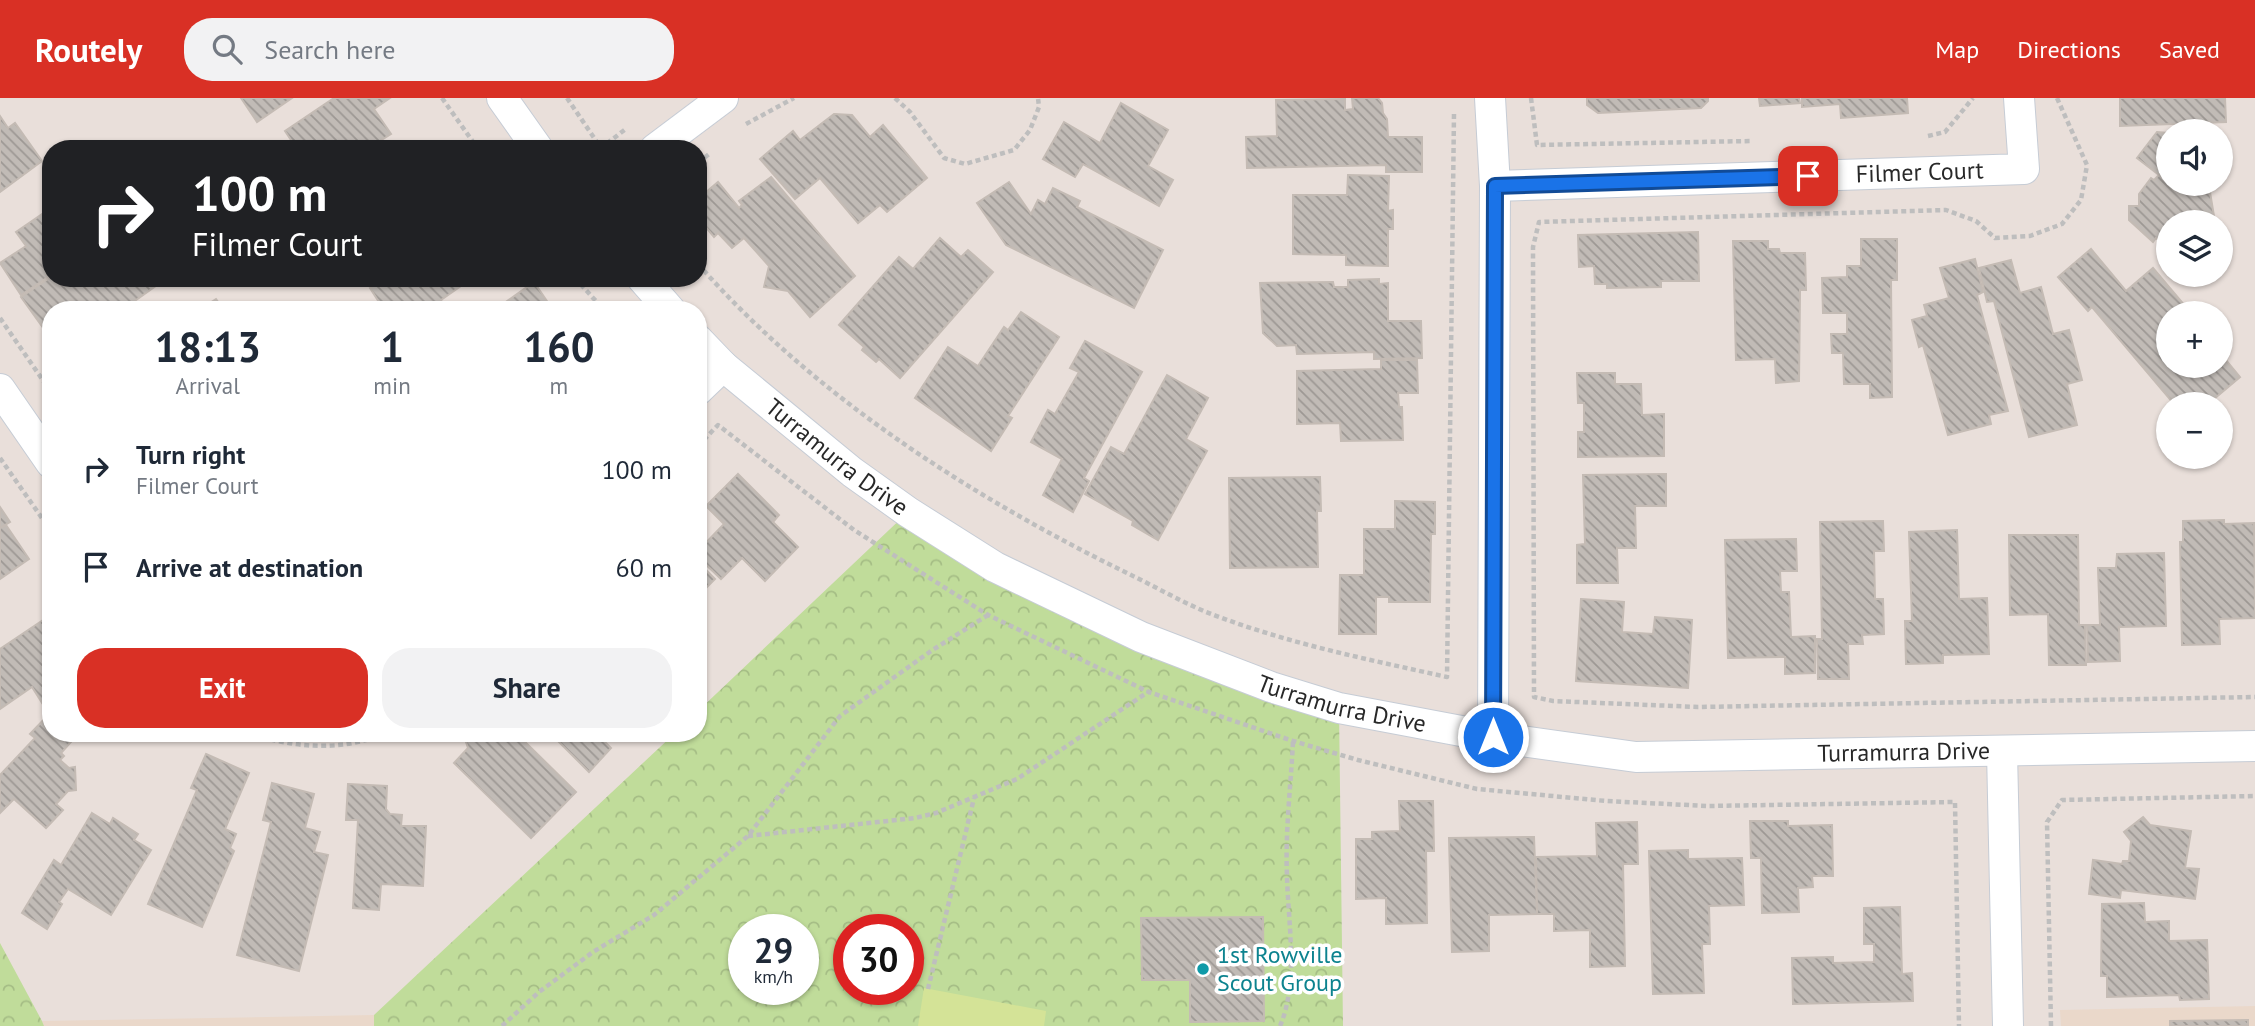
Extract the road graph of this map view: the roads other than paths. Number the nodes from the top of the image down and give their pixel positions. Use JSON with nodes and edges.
{"nodes":[{"id":1,"x":502,"y":98,"type":"edge"},
{"id":2,"x":723,"y":98,"type":"edge"},
{"id":3,"x":1490,"y":98,"type":"edge"},
{"id":4,"x":2019,"y":98,"type":"edge"},
{"id":5,"x":532,"y":140,"type":"edge"},
{"id":6,"x":667,"y":140,"type":"edge"},
{"id":7,"x":1495,"y":186,"type":"junction"},
{"id":8,"x":650,"y":287,"type":"edge"},
{"id":9,"x":662,"y":301,"type":"edge"},
{"id":10,"x":707,"y":349,"type":"edge"},
{"id":11,"x":723,"y":366,"type":"junction"},
{"id":12,"x":707,"y":381,"type":"edge"},
{"id":13,"x":0,"y":389,"type":"edge"},
{"id":14,"x":42,"y":450,"type":"edge"},
{"id":15,"x":1493,"y":737,"type":"junction"},
{"id":16,"x":2255,"y":746,"type":"edge"},
{"id":17,"x":2001,"y":751,"type":"junction"},
{"id":18,"x":2008,"y":1026,"type":"edge"}],
"edges":[{"from":1,"to":5,"type":"street"},
{"from":2,"to":6,"type":"street"},
{"from":3,"to":7,"type":"street"},
{"from":4,"to":7,"type":"street","name":"Filmer Court"},
{"from":7,"to":15,"type":"street"},
{"from":8,"to":9,"type":"street"},
{"from":10,"to":11,"type":"street","name":"Turramurra Drive"},
{"from":11,"to":12,"type":"street"},
{"from":11,"to":15,"type":"street","name":"Turramurra Drive"},
{"from":13,"to":14,"type":"street"},
{"from":15,"to":17,"type":"street","name":"Turramurra Drive"},
{"from":16,"to":17,"type":"street","name":"Turramurra Drive"},
{"from":17,"to":18,"type":"street"}]}
